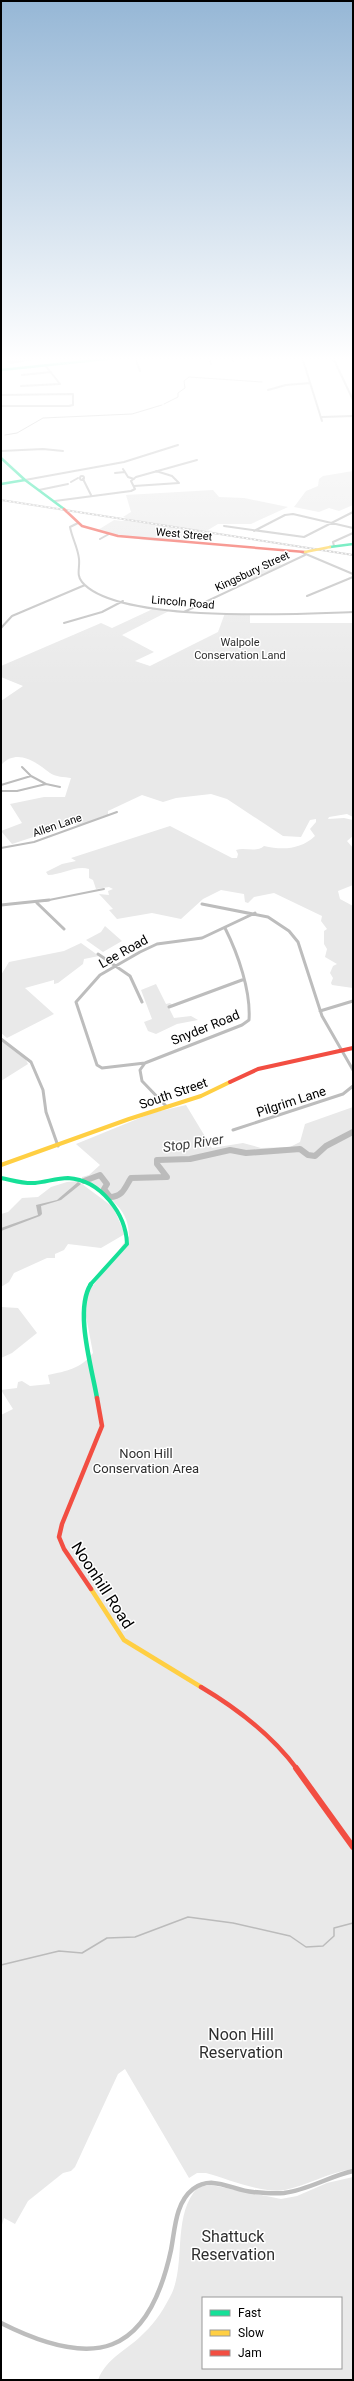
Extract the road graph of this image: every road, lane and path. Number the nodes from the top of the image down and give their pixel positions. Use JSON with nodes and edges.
{"nodes":[{"id":1,"x":12,"y":468,"type":"edge"},
{"id":2,"x":90,"y":468,"type":"edge"},
{"id":3,"x":167,"y":468,"type":"edge"},
{"id":4,"x":123,"y":469,"type":"dead end"},
{"id":5,"x":156,"y":471,"type":"junction"},
{"id":6,"x":125,"y":472,"type":"junction"},
{"id":7,"x":115,"y":473,"type":"dead end"},
{"id":8,"x":88,"y":476,"type":"dead end"},
{"id":9,"x":84,"y":478,"type":"junction"},
{"id":10,"x":134,"y":479,"type":"junction"},
{"id":11,"x":25,"y":480,"type":"junction"},
{"id":12,"x":16,"y":482,"type":"junction"},
{"id":13,"x":72,"y":482,"type":"dead end"},
{"id":14,"x":1,"y":484,"type":"edge"},
{"id":15,"x":30,"y":484,"type":"junction"},
{"id":16,"x":68,"y":484,"type":"dead end"},
{"id":17,"x":134,"y":486,"type":"junction"},
{"id":18,"x":39,"y":490,"type":"junction"},
{"id":19,"x":91,"y":495,"type":"junction"},
{"id":20,"x":55,"y":501,"type":"junction"},
{"id":21,"x":353,"y":512,"type":"edge"},
{"id":22,"x":332,"y":522,"type":"junction"},
{"id":23,"x":78,"y":523,"type":"junction"},
{"id":24,"x":224,"y":526,"type":"dead end"},
{"id":25,"x":353,"y":528,"type":"edge"},
{"id":26,"x":254,"y":531,"type":"junction"},
{"id":27,"x":353,"y":533,"type":"edge"},
{"id":28,"x":109,"y":534,"type":"junction"},
{"id":29,"x":100,"y":540,"type":"dead end"},
{"id":30,"x":353,"y":544,"type":"edge"},
{"id":31,"x":332,"y":546,"type":"junction"},
{"id":32,"x":304,"y":553,"type":"junction"},
{"id":33,"x":353,"y":574,"type":"edge"},
{"id":34,"x":353,"y":577,"type":"edge"},
{"id":35,"x":85,"y":585,"type":"junction"},
{"id":36,"x":307,"y":596,"type":"dead end"},
{"id":37,"x":123,"y":601,"type":"junction"},
{"id":38,"x":183,"y":612,"type":"junction"},
{"id":39,"x":353,"y":612,"type":"edge"},
{"id":40,"x":64,"y":623,"type":"dead end"},
{"id":41,"x":1,"y":628,"type":"edge"},
{"id":42,"x":22,"y":767,"type":"dead end"},
{"id":43,"x":31,"y":776,"type":"junction"},
{"id":44,"x":1,"y":784,"type":"edge"},
{"id":45,"x":46,"y":784,"type":"junction"},
{"id":46,"x":60,"y":787,"type":"dead end"},
{"id":47,"x":1,"y":791,"type":"edge"},
{"id":48,"x":117,"y":812,"type":"dead end"},
{"id":49,"x":1,"y":848,"type":"edge"},
{"id":50,"x":104,"y":889,"type":"dead end"},
{"id":51,"x":36,"y":903,"type":"junction"},
{"id":52,"x":202,"y":904,"type":"dead end"},
{"id":53,"x":1,"y":905,"type":"edge"},
{"id":54,"x":254,"y":913,"type":"junction"},
{"id":55,"x":225,"y":928,"type":"junction"},
{"id":56,"x":64,"y":929,"type":"dead end"},
{"id":57,"x":98,"y":954,"type":"dead end"},
{"id":58,"x":116,"y":965,"type":"junction"},
{"id":59,"x":242,"y":980,"type":"junction"},
{"id":60,"x":353,"y":1001,"type":"edge"},
{"id":61,"x":142,"y":1002,"type":"dead end"},
{"id":62,"x":169,"y":1007,"type":"dead end"},
{"id":63,"x":320,"y":1011,"type":"junction"},
{"id":64,"x":1,"y":1039,"type":"edge"},
{"id":65,"x":353,"y":1048,"type":"edge"},
{"id":66,"x":342,"y":1050,"type":"junction"},
{"id":67,"x":145,"y":1063,"type":"junction"},
{"id":68,"x":99,"y":1067,"type":"joint"},
{"id":69,"x":353,"y":1070,"type":"edge"},
{"id":70,"x":353,"y":1086,"type":"edge"},
{"id":71,"x":166,"y":1106,"type":"junction"},
{"id":72,"x":233,"y":1130,"type":"dead end"},
{"id":73,"x":58,"y":1146,"type":"junction"},
{"id":74,"x":1,"y":1165,"type":"edge"},
{"id":75,"x":1,"y":1178,"type":"edge"},
{"id":76,"x":353,"y":1848,"type":"edge"},
{"id":77,"x":353,"y":2171,"type":"edge"},
{"id":78,"x":1,"y":2323,"type":"edge"}],
"edges":[{"from":1,"to":11,"type":"main road","name":"West Street"},
{"from":2,"to":11,"type":"street"},
{"from":3,"to":5,"type":"street"},
{"from":4,"to":6,"type":"street"},
{"from":5,"to":10,"type":"street"},
{"from":5,"to":17,"type":"street"},
{"from":6,"to":7,"type":"street"},
{"from":6,"to":10,"type":"street"},
{"from":8,"to":9,"type":"street"},
{"from":9,"to":13,"type":"street"},
{"from":9,"to":19,"type":"street"},
{"from":10,"to":17,"type":"street"},
{"from":11,"to":12,"type":"main road"},
{"from":11,"to":15,"type":"main road","name":"West Street"},
{"from":12,"to":14,"type":"main road"},
{"from":12,"to":15,"type":"main road"},
{"from":15,"to":18,"type":"main road","name":"West Street"},
{"from":16,"to":18,"type":"street"},
{"from":17,"to":19,"type":"street"},
{"from":18,"to":20,"type":"main road","name":"West Street"},
{"from":19,"to":20,"type":"street"},
{"from":20,"to":23,"type":"main road","name":"West Street"},
{"from":21,"to":22,"type":"street"},
{"from":22,"to":25,"type":"street"},
{"from":22,"to":26,"type":"street"},
{"from":22,"to":26,"type":"street"},
{"from":23,"to":28,"type":"main road","name":"West Street"},
{"from":23,"to":35,"type":"street"},
{"from":24,"to":26,"type":"street"},
{"from":27,"to":31,"type":"street"},
{"from":28,"to":29,"type":"street"},
{"from":28,"to":32,"type":"main road","name":"West Street"},
{"from":30,"to":31,"type":"main road","name":"West Street"},
{"from":31,"to":32,"type":"main road","name":"West Street","bridge":true},
{"from":32,"to":33,"type":"street"},
{"from":32,"to":38,"type":"street","name":"Kingsbury Street"},
{"from":34,"to":36,"type":"street"},
{"from":35,"to":37,"type":"street","name":"Lincoln Road"},
{"from":35,"to":41,"type":"street"},
{"from":37,"to":38,"type":"street","name":"Lincoln Road"},
{"from":37,"to":40,"type":"street"},
{"from":38,"to":39,"type":"street","name":"Lincoln Road"},
{"from":42,"to":43,"type":"street"},
{"from":43,"to":44,"type":"street"},
{"from":43,"to":45,"type":"street"},
{"from":45,"to":46,"type":"street"},
{"from":45,"to":47,"type":"street"},
{"from":48,"to":49,"type":"street","name":"Allen Lane"},
{"from":50,"to":51,"type":"street"},
{"from":51,"to":53,"type":"street"},
{"from":51,"to":56,"type":"street"},
{"from":52,"to":54,"type":"street"},
{"from":54,"to":55,"type":"street","name":"Lee Road"},
{"from":54,"to":63,"type":"street"},
{"from":55,"to":58,"type":"street","name":"Lee Road"},
{"from":55,"to":59,"type":"street","name":"Snyder Road"},
{"from":57,"to":58,"type":"street"},
{"from":58,"to":61,"type":"street"},
{"from":58,"to":68,"type":"street","name":"Lee Road"},
{"from":59,"to":62,"type":"street"},
{"from":59,"to":67,"type":"street","name":"Snyder Road"},
{"from":60,"to":63,"type":"street"},
{"from":63,"to":66,"type":"street"},
{"from":64,"to":73,"type":"street"},
{"from":65,"to":66,"type":"main road","name":"South Street"},
{"from":66,"to":69,"type":"street"},
{"from":66,"to":71,"type":"main road","name":"South Street"},
{"from":67,"to":68,"type":"street","name":"Snyder Road"},
{"from":67,"to":71,"type":"street"},
{"from":70,"to":72,"type":"street","name":"Pilgrim Lane"},
{"from":71,"to":73,"type":"main road","name":"South Street"},
{"from":73,"to":74,"type":"main road","name":"South Street"},
{"from":75,"to":76,"type":"main road","name":"Noonhill Road"},
{"from":77,"to":78,"type":"street"}]}
